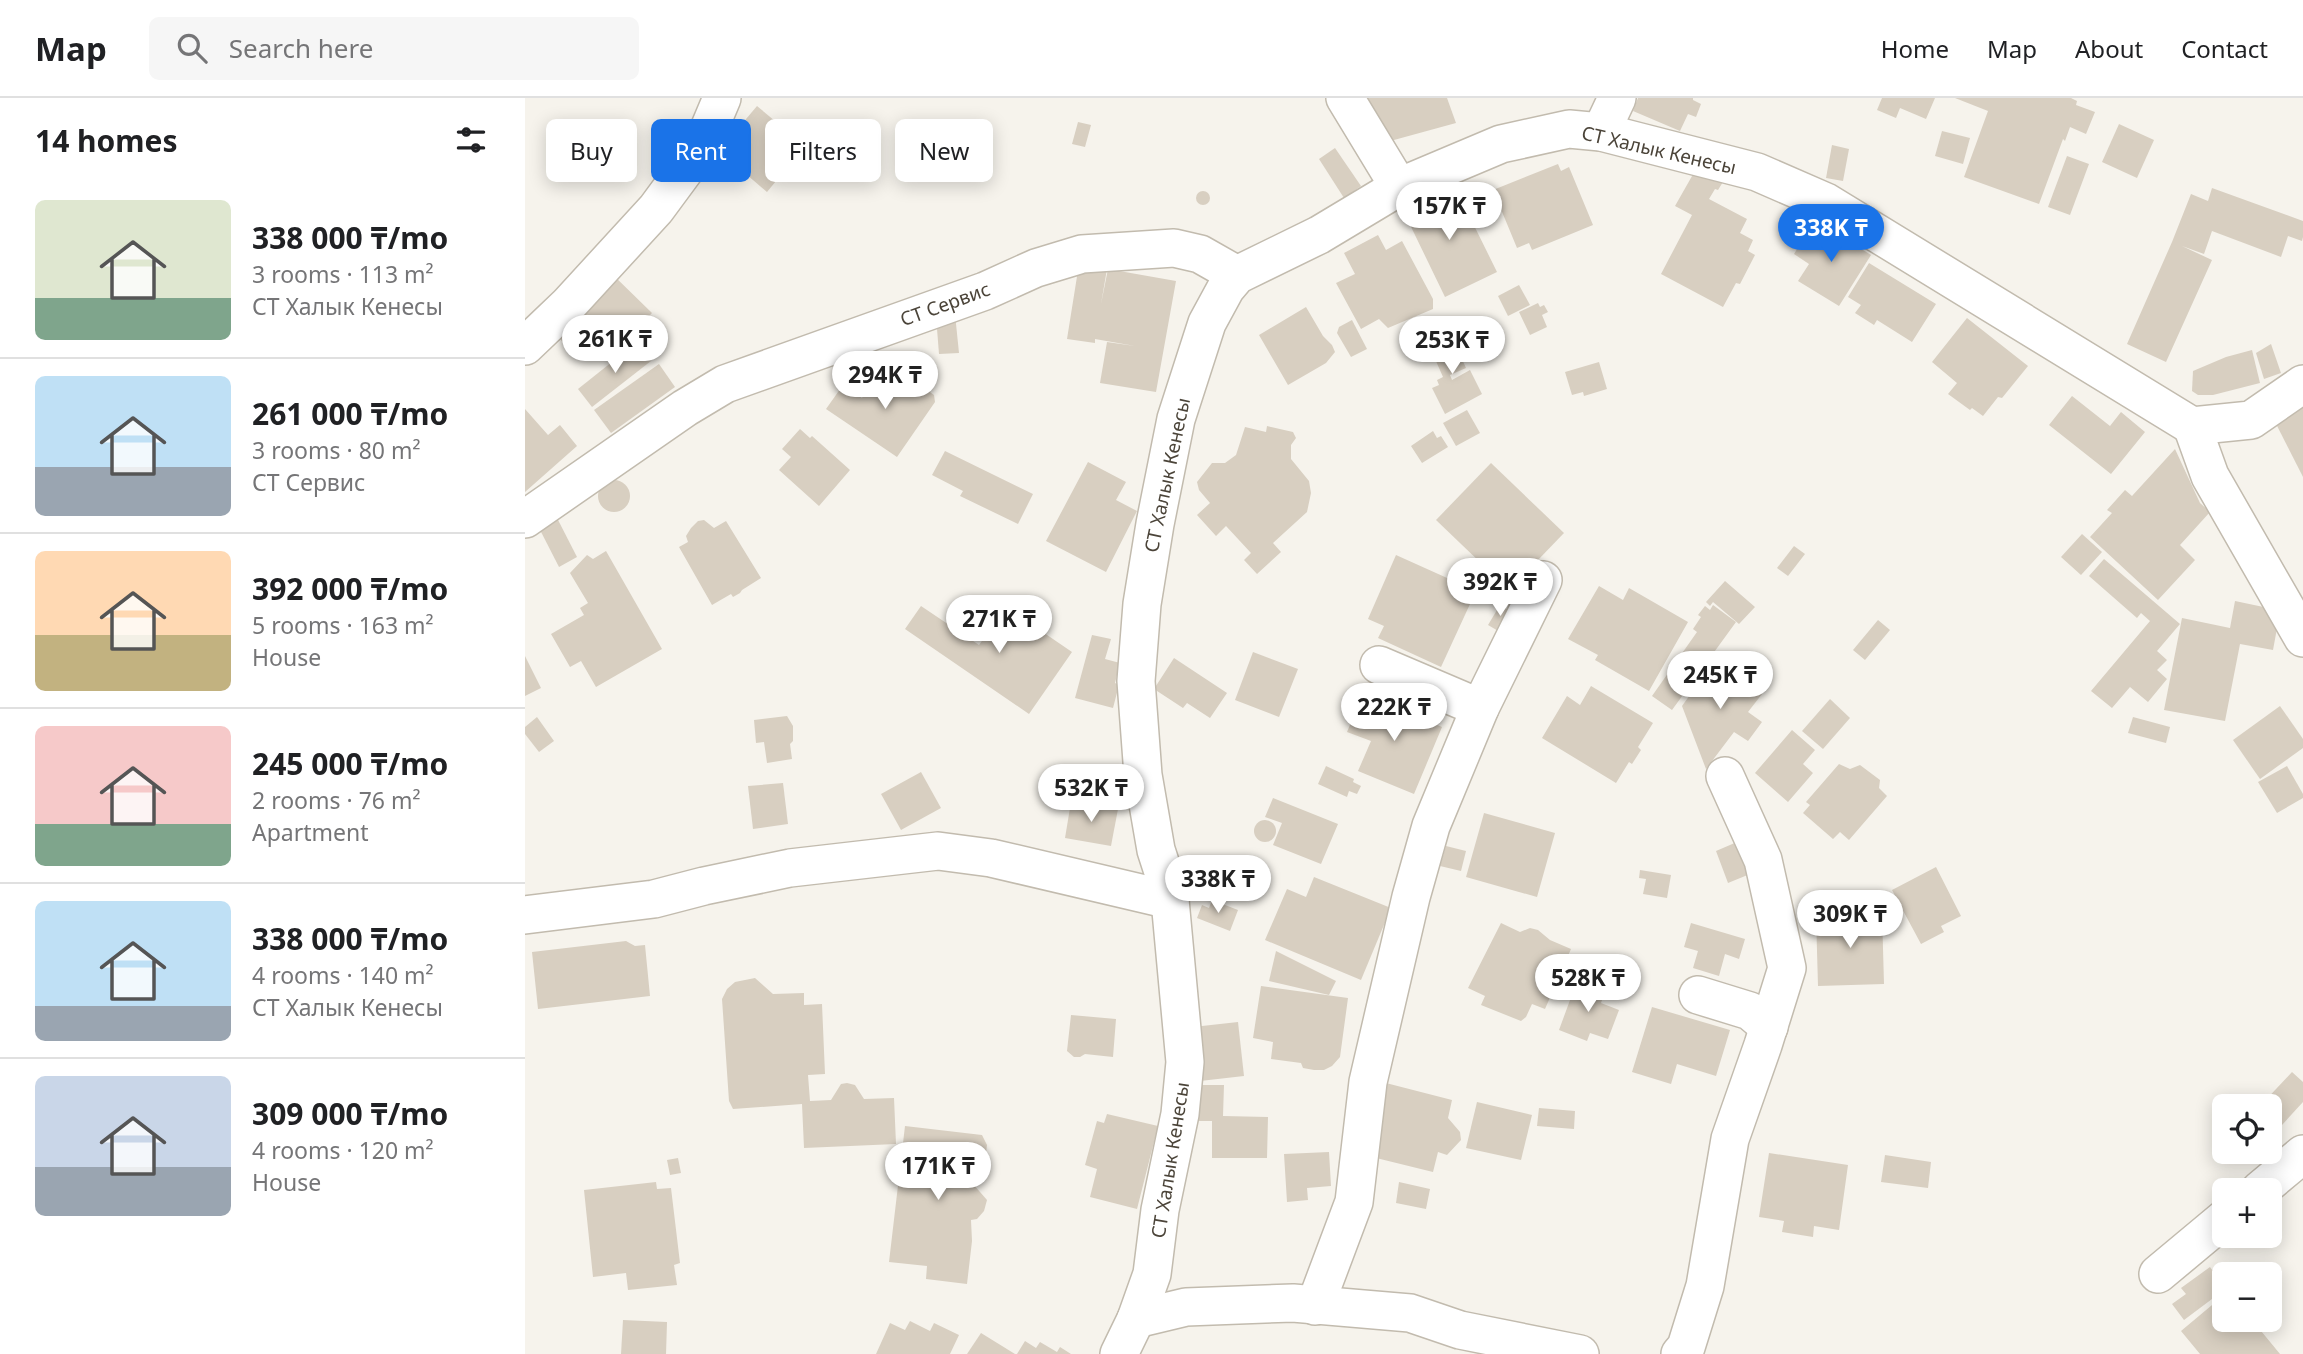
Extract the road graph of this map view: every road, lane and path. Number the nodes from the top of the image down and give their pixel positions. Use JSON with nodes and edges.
{"nodes":[{"id":1,"x":722,"y":98,"type":"edge"},
{"id":2,"x":1345,"y":98,"type":"edge"},
{"id":3,"x":1617,"y":98,"type":"edge"},
{"id":4,"x":1601,"y":132,"type":"junction"},
{"id":5,"x":1399,"y":187,"type":"junction"},
{"id":6,"x":1237,"y":275,"type":"junction"},
{"id":7,"x":525,"y":346,"type":"edge"},
{"id":8,"x":2303,"y":384,"type":"edge"},
{"id":9,"x":2192,"y":426,"type":"junction"},
{"id":10,"x":525,"y":519,"type":"edge"},
{"id":11,"x":1543,"y":580,"type":"dead end"},
{"id":12,"x":2303,"y":638,"type":"edge"},
{"id":13,"x":1379,"y":664,"type":"dead end"},
{"id":14,"x":1480,"y":708,"type":"junction"},
{"id":15,"x":1725,"y":776,"type":"dead end"},
{"id":16,"x":1170,"y":900,"type":"junction"},
{"id":17,"x":525,"y":915,"type":"edge"},
{"id":18,"x":1698,"y":995,"type":"dead end"},
{"id":19,"x":1769,"y":1027,"type":"junction"},
{"id":20,"x":2303,"y":1154,"type":"edge"},
{"id":21,"x":2274,"y":1178,"type":"edge"},
{"id":22,"x":2212,"y":1229,"type":"edge"},
{"id":23,"x":1152,"y":1274,"type":"junction"},
{"id":24,"x":2158,"y":1274,"type":"dead end"},
{"id":25,"x":1315,"y":1306,"type":"junction"},
{"id":26,"x":1186,"y":1307,"type":"junction"},
{"id":27,"x":1136,"y":1319,"type":"junction"},
{"id":28,"x":1119,"y":1354,"type":"edge"},
{"id":29,"x":1580,"y":1354,"type":"edge"},
{"id":30,"x":1680,"y":1354,"type":"edge"}],
"edges":[{"from":1,"to":7,"type":"street"},
{"from":2,"to":5,"type":"street"},
{"from":3,"to":4,"type":"street"},
{"from":4,"to":5,"type":"street","name":"СТ Халык Кенесы"},
{"from":4,"to":9,"type":"street","name":"СТ Халык Кенесы"},
{"from":5,"to":6,"type":"street","name":"СТ Халык Кенесы"},
{"from":6,"to":10,"type":"street","name":"СТ Сервис"},
{"from":6,"to":16,"type":"street","name":"СТ Халык Кенесы"},
{"from":8,"to":9,"type":"street"},
{"from":9,"to":12,"type":"street"},
{"from":11,"to":14,"type":"street"},
{"from":13,"to":14,"type":"street"},
{"from":14,"to":25,"type":"street"},
{"from":15,"to":19,"type":"street"},
{"from":16,"to":17,"type":"street"},
{"from":16,"to":23,"type":"street","name":"СТ Халык Кенесы"},
{"from":18,"to":19,"type":"street"},
{"from":19,"to":30,"type":"street"},
{"from":20,"to":21,"type":"street"},
{"from":22,"to":24,"type":"street"},
{"from":23,"to":26,"type":"street"},
{"from":23,"to":27,"type":"street","name":"СТ Халык Кенесы"},
{"from":25,"to":26,"type":"street"},
{"from":25,"to":29,"type":"street"},
{"from":26,"to":27,"type":"street"},
{"from":27,"to":28,"type":"street","name":"СТ Халык Кенесы"}]}
